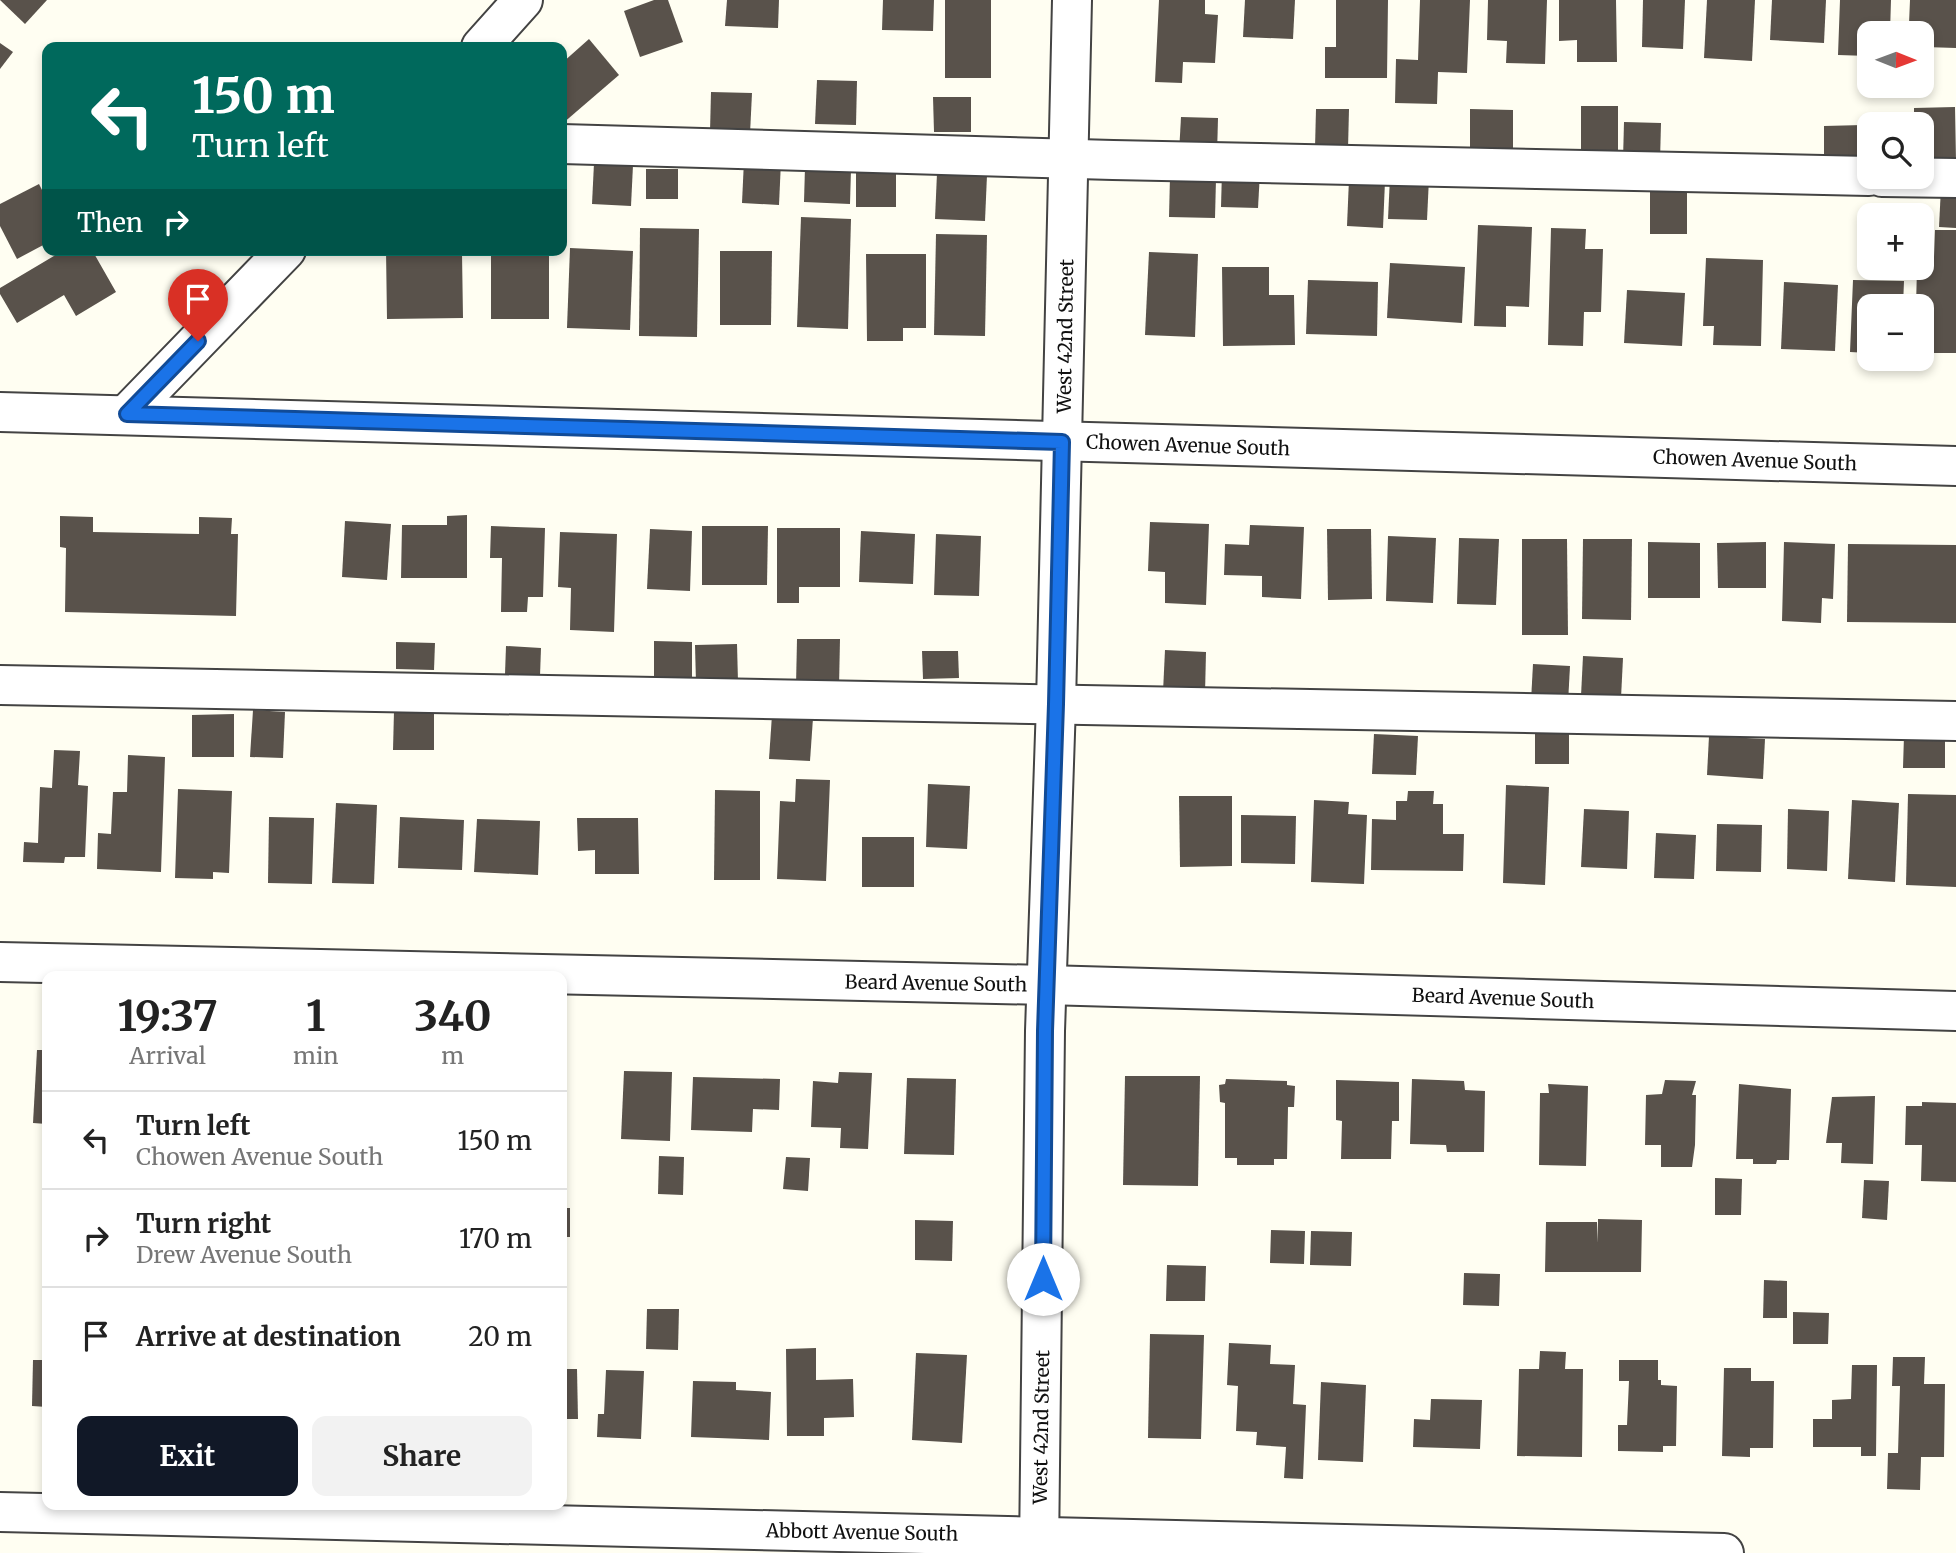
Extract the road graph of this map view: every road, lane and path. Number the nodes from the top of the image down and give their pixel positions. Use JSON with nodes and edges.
{"nodes":[{"id":1,"x":523,"y":0,"type":"edge"},
{"id":2,"x":1072,"y":0,"type":"edge"},
{"id":3,"x":485,"y":42,"type":"edge"},
{"id":4,"x":567,"y":145,"type":"edge"},
{"id":5,"x":1068,"y":159,"type":"junction"},
{"id":6,"x":1857,"y":176,"type":"edge"},
{"id":7,"x":1934,"y":178,"type":"edge"},
{"id":8,"x":1956,"y":178,"type":"edge"},
{"id":9,"x":280,"y":256,"type":"edge"},
{"id":10,"x":0,"y":412,"type":"edge"},
{"id":11,"x":127,"y":414,"type":"junction"},
{"id":12,"x":1062,"y":442,"type":"junction"},
{"id":13,"x":1956,"y":466,"type":"edge"},
{"id":14,"x":0,"y":685,"type":"edge"},
{"id":15,"x":1056,"y":704,"type":"junction"},
{"id":16,"x":1956,"y":721,"type":"edge"},
{"id":17,"x":0,"y":962,"type":"edge"},
{"id":18,"x":409,"y":971,"type":"edge"},
{"id":19,"x":567,"y":974,"type":"edge"},
{"id":20,"x":1046,"y":985,"type":"junction"},
{"id":21,"x":1956,"y":1011,"type":"edge"},
{"id":22,"x":0,"y":1512,"type":"edge"},
{"id":23,"x":1039,"y":1545,"type":"edge"},
{"id":24,"x":1724,"y":1553,"type":"edge"}],
"edges":[{"from":1,"to":3,"type":"street"},
{"from":2,"to":5,"type":"street","name":"West 42nd Street"},
{"from":4,"to":5,"type":"street"},
{"from":5,"to":6,"type":"street"},
{"from":5,"to":12,"type":"street","name":"West 42nd Street"},
{"from":7,"to":8,"type":"street"},
{"from":9,"to":11,"type":"street"},
{"from":10,"to":11,"type":"street","name":"Chowen Avenue South"},
{"from":11,"to":12,"type":"street","name":"Chowen Avenue South"},
{"from":12,"to":13,"type":"street","name":"Chowen Avenue South"},
{"from":12,"to":15,"type":"street","name":"West 42nd Street"},
{"from":14,"to":15,"type":"street"},
{"from":15,"to":16,"type":"street"},
{"from":15,"to":20,"type":"street","name":"West 42nd Street"},
{"from":17,"to":18,"type":"street","name":"Beard Avenue South"},
{"from":19,"to":20,"type":"street","name":"Beard Avenue South"},
{"from":20,"to":21,"type":"street","name":"Beard Avenue South"},
{"from":20,"to":23,"type":"street","name":"West 42nd Street"},
{"from":22,"to":23,"type":"street","name":"Abbott Avenue South"},
{"from":23,"to":24,"type":"street","name":"Abbott Avenue South"}]}
